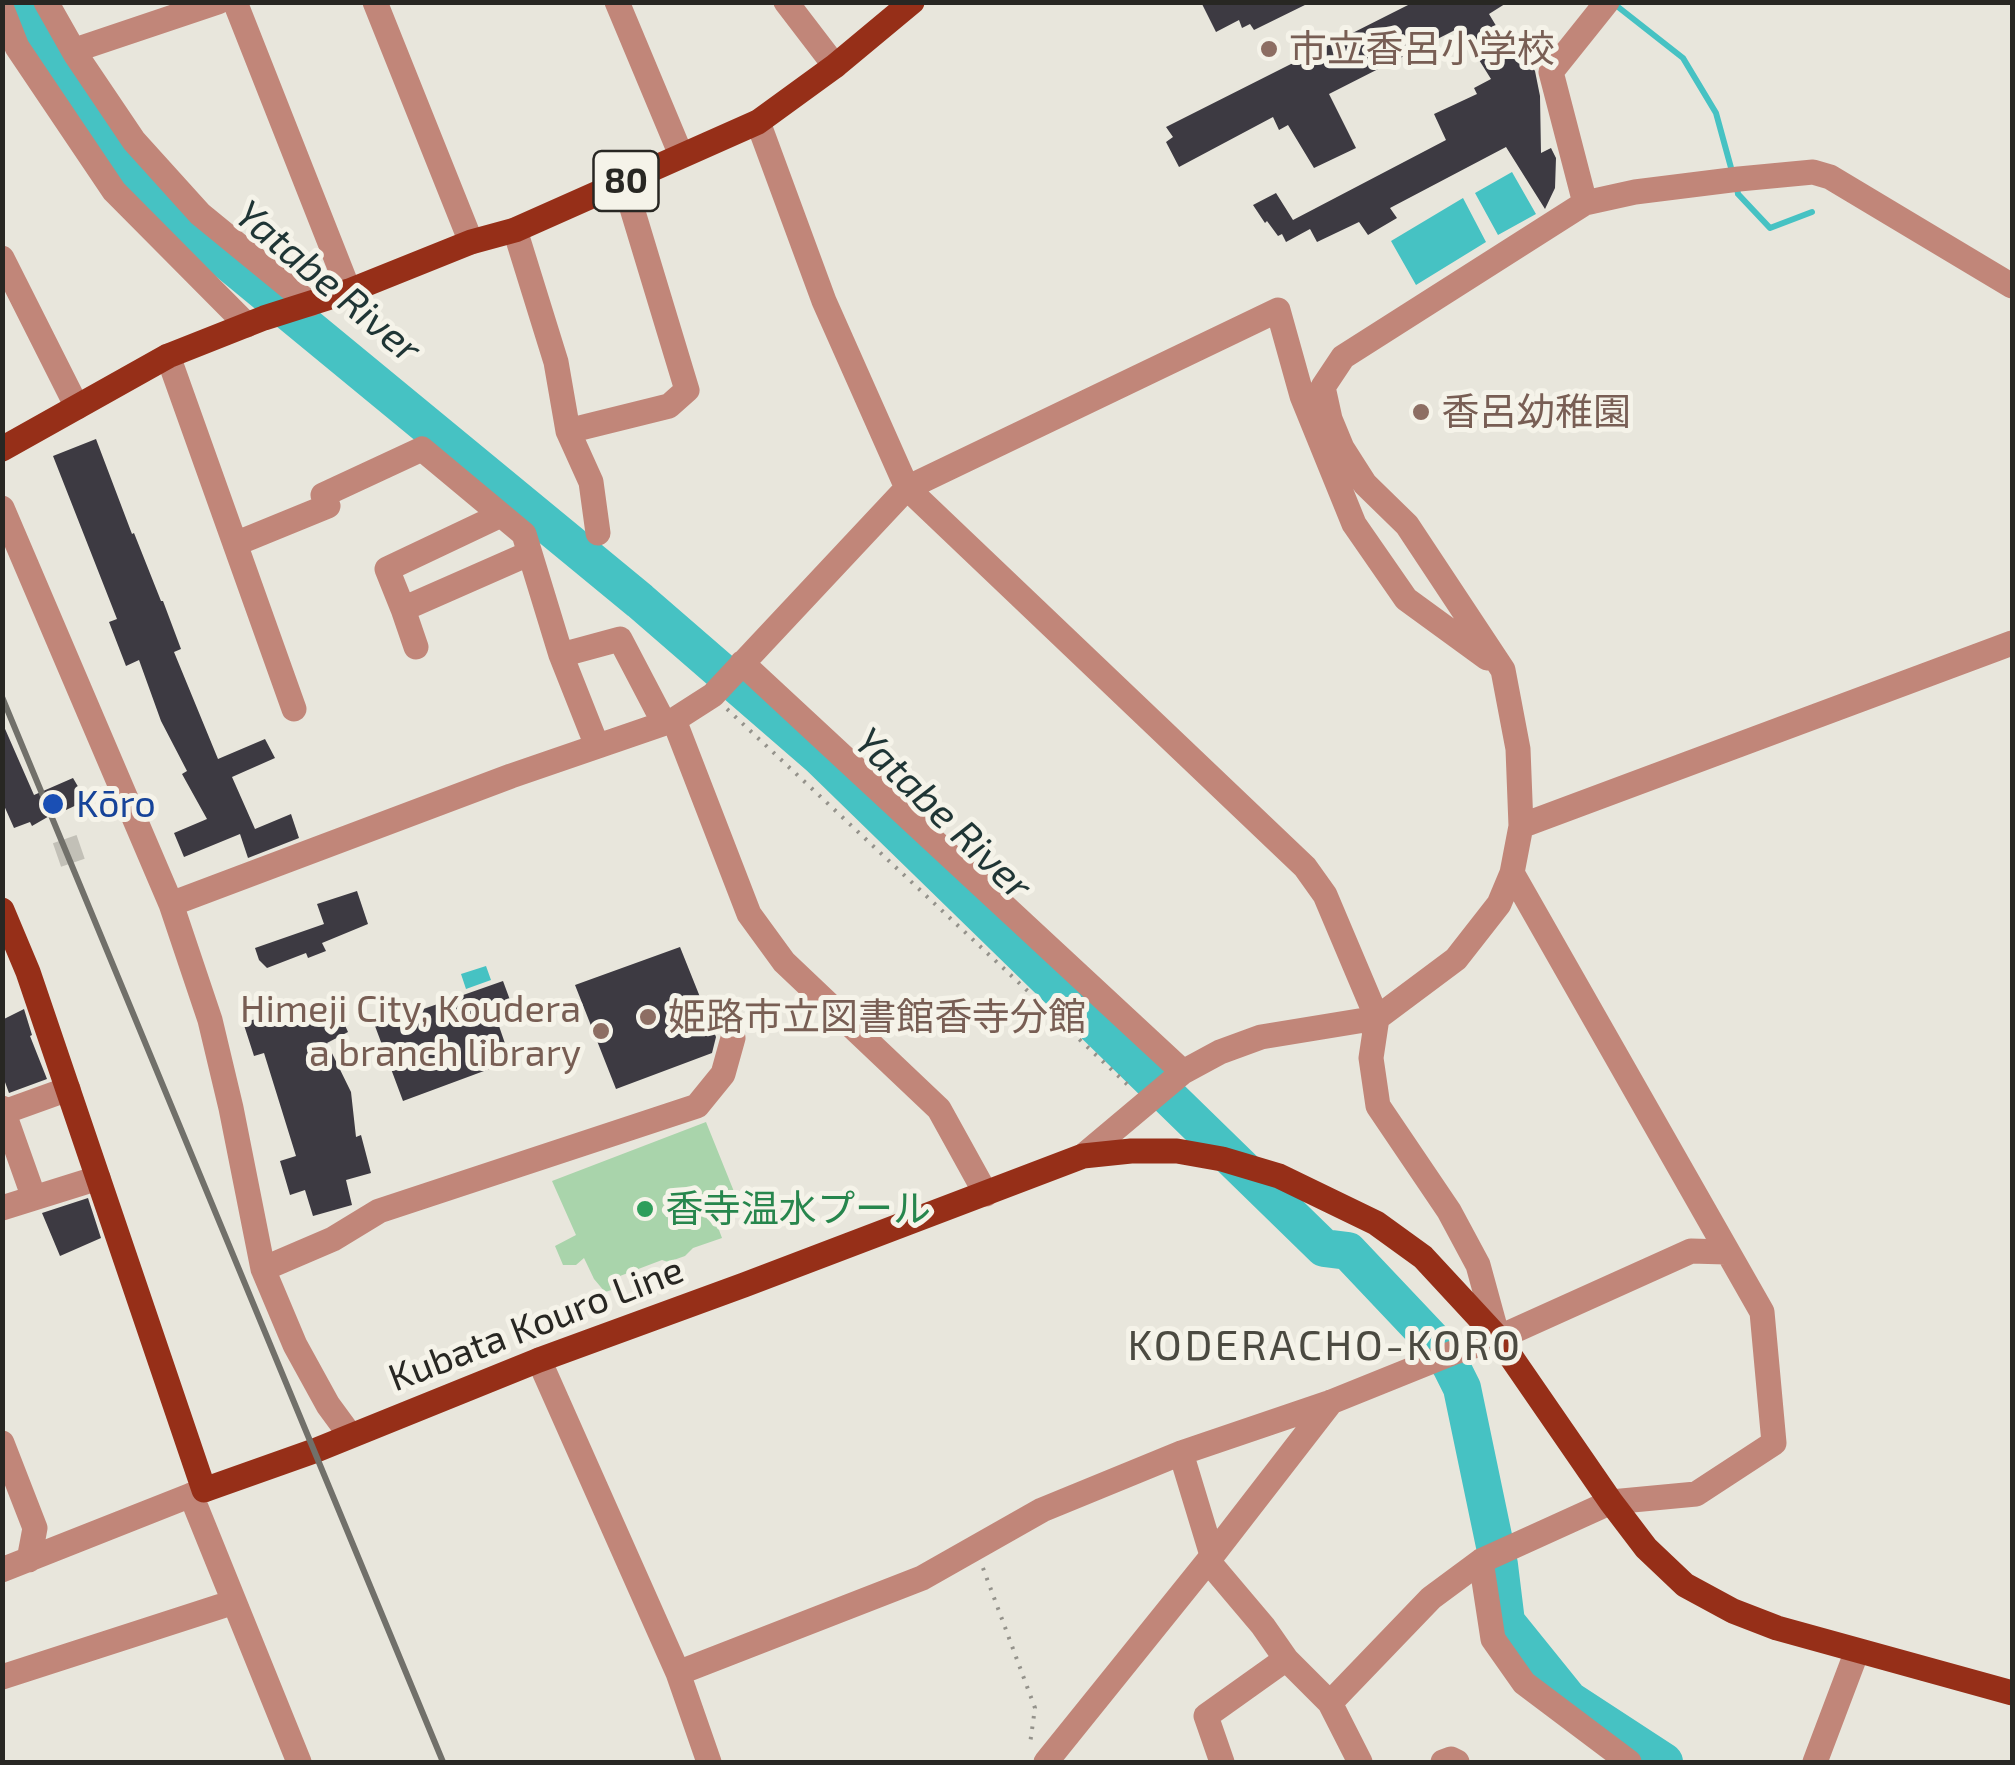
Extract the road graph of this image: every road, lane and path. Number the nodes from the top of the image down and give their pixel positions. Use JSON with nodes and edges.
{"nodes":[{"id":1,"x":46,"y":2,"type":"edge"},
{"id":2,"x":218,"y":2,"type":"edge"},
{"id":3,"x":235,"y":2,"type":"edge"},
{"id":4,"x":375,"y":2,"type":"edge"},
{"id":5,"x":617,"y":2,"type":"edge"},
{"id":6,"x":786,"y":2,"type":"edge"},
{"id":7,"x":912,"y":2,"type":"edge"},
{"id":8,"x":1604,"y":6,"type":"edge"},
{"id":9,"x":2,"y":9,"type":"edge"},
{"id":10,"x":81,"y":48,"type":"dead end"},
{"id":11,"x":834,"y":66,"type":"junction"},
{"id":12,"x":758,"y":122,"type":"junction"},
{"id":13,"x":681,"y":155,"type":"junction"},
{"id":14,"x":624,"y":182,"type":"junction"},
{"id":15,"x":1585,"y":204,"type":"junction"},
{"id":16,"x":515,"y":230,"type":"junction"},
{"id":17,"x":471,"y":242,"type":"junction"},
{"id":18,"x":2,"y":258,"type":"edge"},
{"id":19,"x":2012,"y":286,"type":"edge"},
{"id":20,"x":349,"y":291,"type":"junction"},
{"id":21,"x":310,"y":304,"type":"junction"},
{"id":22,"x":1278,"y":310,"type":"junction"},
{"id":23,"x":255,"y":322,"type":"junction"},
{"id":24,"x":168,"y":356,"type":"junction"},
{"id":25,"x":1323,"y":387,"type":"junction"},
{"id":26,"x":77,"y":406,"type":"junction"},
{"id":27,"x":568,"y":431,"type":"junction"},
{"id":28,"x":2,"y":449,"type":"edge"},
{"id":29,"x":907,"y":488,"type":"junction"},
{"id":30,"x":2,"y":508,"type":"edge"},
{"id":31,"x":500,"y":514,"type":"junction"},
{"id":32,"x":598,"y":533,"type":"dead end"},
{"id":33,"x":235,"y":544,"type":"junction"},
{"id":34,"x":528,"y":554,"type":"junction"},
{"id":35,"x":403,"y":609,"type":"junction"},
{"id":36,"x":2012,"y":643,"type":"edge"},
{"id":37,"x":416,"y":647,"type":"dead end"},
{"id":38,"x":561,"y":654,"type":"junction"},
{"id":39,"x":742,"y":663,"type":"junction"},
{"id":40,"x":1503,"y":670,"type":"junction"},
{"id":41,"x":712,"y":695,"type":"junction"},
{"id":42,"x":294,"y":709,"type":"dead end"},
{"id":43,"x":669,"y":722,"type":"junction"},
{"id":44,"x":597,"y":746,"type":"junction"},
{"id":45,"x":1521,"y":826,"type":"junction"},
{"id":46,"x":1512,"y":873,"type":"junction"},
{"id":47,"x":170,"y":904,"type":"junction"},
{"id":48,"x":2,"y":910,"type":"edge"},
{"id":49,"x":1377,"y":1018,"type":"junction"},
{"id":50,"x":732,"y":1038,"type":"dead end"},
{"id":51,"x":1183,"y":1072,"type":"junction"},
{"id":52,"x":68,"y":1089,"type":"junction"},
{"id":53,"x":1147,"y":1102,"type":"junction"},
{"id":54,"x":3,"y":1110,"type":"edge"},
{"id":55,"x":1083,"y":1156,"type":"junction"},
{"id":56,"x":98,"y":1178,"type":"junction"},
{"id":57,"x":986,"y":1194,"type":"junction"},
{"id":58,"x":34,"y":1198,"type":"junction"},
{"id":59,"x":2,"y":1208,"type":"edge"},
{"id":60,"x":1726,"y":1252,"type":"junction"},
{"id":61,"x":263,"y":1269,"type":"junction"},
{"id":62,"x":1498,"y":1338,"type":"junction"},
{"id":63,"x":538,"y":1360,"type":"junction"},
{"id":64,"x":1331,"y":1402,"type":"junction"},
{"id":65,"x":350,"y":1435,"type":"junction"},
{"id":66,"x":2,"y":1442,"type":"edge"},
{"id":67,"x":1181,"y":1453,"type":"junction"},
{"id":68,"x":197,"y":1492,"type":"junction"},
{"id":69,"x":1610,"y":1502,"type":"junction"},
{"id":70,"x":976,"y":1548,"type":"junction"},
{"id":71,"x":1210,"y":1558,"type":"junction"},
{"id":72,"x":29,"y":1560,"type":"junction"},
{"id":73,"x":1481,"y":1561,"type":"junction"},
{"id":74,"x":2,"y":1570,"type":"edge"},
{"id":75,"x":234,"y":1602,"type":"junction"},
{"id":76,"x":1857,"y":1651,"type":"junction"},
{"id":77,"x":1286,"y":1659,"type":"junction"},
{"id":78,"x":678,"y":1673,"type":"junction"},
{"id":79,"x":2,"y":1677,"type":"edge"},
{"id":80,"x":2012,"y":1693,"type":"edge"},
{"id":81,"x":1330,"y":1703,"type":"junction"},
{"id":82,"x":1037,"y":1757,"type":"edge"},
{"id":83,"x":299,"y":1762,"type":"edge"},
{"id":84,"x":709,"y":1762,"type":"edge"},
{"id":85,"x":1222,"y":1762,"type":"edge"},
{"id":86,"x":1360,"y":1762,"type":"edge"},
{"id":87,"x":1444,"y":1762,"type":"edge"},
{"id":88,"x":1457,"y":1762,"type":"edge"},
{"id":89,"x":1629,"y":1762,"type":"edge"},
{"id":90,"x":1815,"y":1762,"type":"edge"}],
"edges":[{"from":1,"to":21,"type":"street"},
{"from":2,"to":10,"type":"street"},
{"from":3,"to":20,"type":"street"},
{"from":4,"to":17,"type":"street"},
{"from":5,"to":13,"type":"street"},
{"from":6,"to":11,"type":"street"},
{"from":7,"to":11,"type":"main road","number":"80"},
{"from":8,"to":15,"type":"street"},
{"from":9,"to":23,"type":"street"},
{"from":11,"to":12,"type":"main road","number":"80"},
{"from":12,"to":13,"type":"main road","number":"80"},
{"from":12,"to":29,"type":"street"},
{"from":13,"to":14,"type":"main road","number":"80"},
{"from":14,"to":16,"type":"main road","number":"80"},
{"from":14,"to":27,"type":"street"},
{"from":15,"to":19,"type":"street"},
{"from":15,"to":25,"type":"street"},
{"from":16,"to":17,"type":"main road","number":"80"},
{"from":16,"to":27,"type":"street"},
{"from":17,"to":20,"type":"main road","number":"80"},
{"from":18,"to":26,"type":"street"},
{"from":20,"to":21,"type":"main road","number":"80"},
{"from":21,"to":23,"type":"main road","number":"80"},
{"from":22,"to":25,"type":"street"},
{"from":22,"to":29,"type":"street"},
{"from":22,"to":40,"type":"street"},
{"from":23,"to":24,"type":"main road","number":"80"},
{"from":24,"to":26,"type":"main road","number":"80"},
{"from":24,"to":33,"type":"street"},
{"from":25,"to":40,"type":"street"},
{"from":26,"to":28,"type":"main road","number":"80"},
{"from":27,"to":32,"type":"street"},
{"from":29,"to":39,"type":"street"},
{"from":29,"to":49,"type":"street"},
{"from":30,"to":47,"type":"street"},
{"from":31,"to":33,"type":"street"},
{"from":31,"to":34,"type":"street"},
{"from":31,"to":35,"type":"street"},
{"from":33,"to":42,"type":"street"},
{"from":34,"to":35,"type":"street"},
{"from":34,"to":38,"type":"street"},
{"from":35,"to":37,"type":"street"},
{"from":36,"to":45,"type":"street"},
{"from":38,"to":43,"type":"street"},
{"from":38,"to":44,"type":"street"},
{"from":39,"to":41,"type":"street"},
{"from":39,"to":51,"type":"street"},
{"from":40,"to":45,"type":"street"},
{"from":41,"to":43,"type":"street"},
{"from":41,"to":53,"type":"path"},
{"from":43,"to":44,"type":"street"},
{"from":43,"to":57,"type":"street"},
{"from":44,"to":47,"type":"street"},
{"from":45,"to":46,"type":"street"},
{"from":46,"to":49,"type":"street"},
{"from":46,"to":60,"type":"street"},
{"from":47,"to":61,"type":"street"},
{"from":48,"to":52,"type":"main road"},
{"from":49,"to":51,"type":"street"},
{"from":49,"to":62,"type":"street"},
{"from":50,"to":61,"type":"street"},
{"from":51,"to":53,"type":"street"},
{"from":52,"to":54,"type":"street"},
{"from":52,"to":56,"type":"main road"},
{"from":53,"to":55,"type":"street"},
{"from":54,"to":58,"type":"street"},
{"from":55,"to":57,"type":"main road","name":"Kubata Kouro Line"},
{"from":55,"to":62,"type":"main road","name":"Kubata Kouro Line"},
{"from":56,"to":58,"type":"street"},
{"from":56,"to":68,"type":"main road"},
{"from":57,"to":63,"type":"main road","name":"Kubata Kouro Line"},
{"from":58,"to":59,"type":"street"},
{"from":60,"to":62,"type":"street"},
{"from":60,"to":69,"type":"street"},
{"from":61,"to":65,"type":"street"},
{"from":62,"to":64,"type":"street"},
{"from":62,"to":69,"type":"main road","name":"Kubata Kouro Line"},
{"from":63,"to":65,"type":"main road","name":"Kubata Kouro Line"},
{"from":63,"to":78,"type":"street"},
{"from":64,"to":67,"type":"street"},
{"from":64,"to":71,"type":"street"},
{"from":65,"to":68,"type":"main road","name":"Kubata Kouro Line"},
{"from":66,"to":72,"type":"street"},
{"from":67,"to":70,"type":"street"},
{"from":67,"to":71,"type":"street"},
{"from":68,"to":72,"type":"street"},
{"from":68,"to":75,"type":"street"},
{"from":69,"to":73,"type":"street"},
{"from":69,"to":76,"type":"main road","name":"Kubata Kouro Line"},
{"from":70,"to":78,"type":"street"},
{"from":70,"to":82,"type":"path"},
{"from":71,"to":77,"type":"street"},
{"from":71,"to":82,"type":"street"},
{"from":72,"to":74,"type":"street"},
{"from":73,"to":81,"type":"street"},
{"from":73,"to":89,"type":"street"},
{"from":75,"to":79,"type":"street"},
{"from":75,"to":83,"type":"street"},
{"from":76,"to":80,"type":"main road","name":"Kubata Kouro Line"},
{"from":76,"to":90,"type":"street"},
{"from":77,"to":81,"type":"street"},
{"from":77,"to":85,"type":"street"},
{"from":78,"to":84,"type":"street"},
{"from":81,"to":86,"type":"street"},
{"from":87,"to":88,"type":"street"}]}
